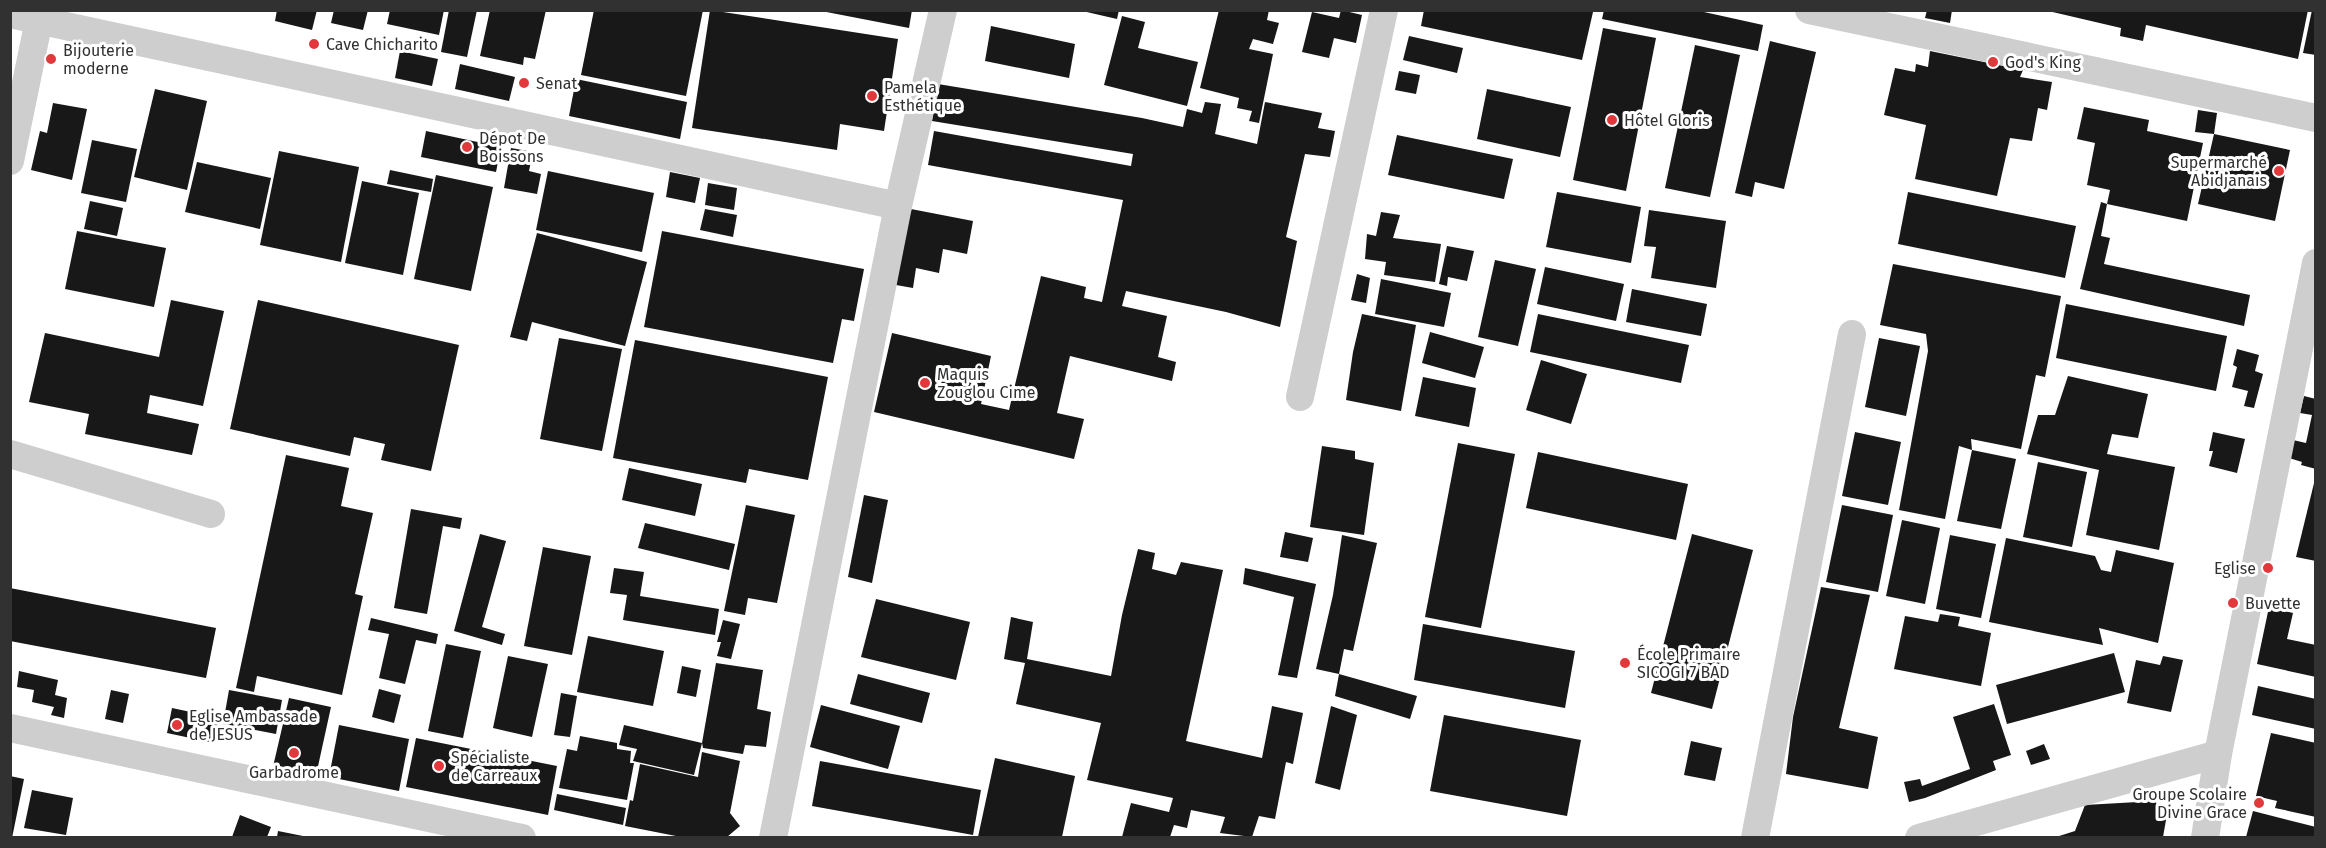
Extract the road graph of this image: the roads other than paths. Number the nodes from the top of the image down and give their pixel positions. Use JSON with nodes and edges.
{"nodes":[{"id":1,"x":943,"y":10,"type":"edge"},
{"id":2,"x":1384,"y":10,"type":"edge"},
{"id":3,"x":1809,"y":10,"type":"edge"},
{"id":4,"x":10,"y":14,"type":"edge"},
{"id":5,"x":39,"y":20,"type":"junction"},
{"id":6,"x":2316,"y":118,"type":"edge"},
{"id":7,"x":10,"y":161,"type":"edge"},
{"id":8,"x":898,"y":206,"type":"junction"},
{"id":9,"x":2316,"y":263,"type":"edge"},
{"id":10,"x":1852,"y":334,"type":"dead end"},
{"id":11,"x":1300,"y":397,"type":"dead end"},
{"id":12,"x":10,"y":454,"type":"edge"},
{"id":13,"x":211,"y":514,"type":"dead end"},
{"id":14,"x":10,"y":728,"type":"edge"},
{"id":15,"x":2218,"y":754,"type":"junction"},
{"id":16,"x":522,"y":837,"type":"edge"},
{"id":17,"x":773,"y":837,"type":"edge"},
{"id":18,"x":1755,"y":837,"type":"edge"},
{"id":19,"x":1919,"y":837,"type":"edge"},
{"id":20,"x":2205,"y":837,"type":"edge"}],
"edges":[{"from":1,"to":8,"type":"street"},
{"from":2,"to":11,"type":"street"},
{"from":3,"to":6,"type":"street"},
{"from":4,"to":5,"type":"street"},
{"from":5,"to":7,"type":"street"},
{"from":5,"to":8,"type":"street"},
{"from":8,"to":17,"type":"street"},
{"from":9,"to":15,"type":"street"},
{"from":10,"to":18,"type":"street"},
{"from":12,"to":13,"type":"street"},
{"from":14,"to":16,"type":"street"},
{"from":15,"to":19,"type":"street"},
{"from":15,"to":20,"type":"street"}]}
